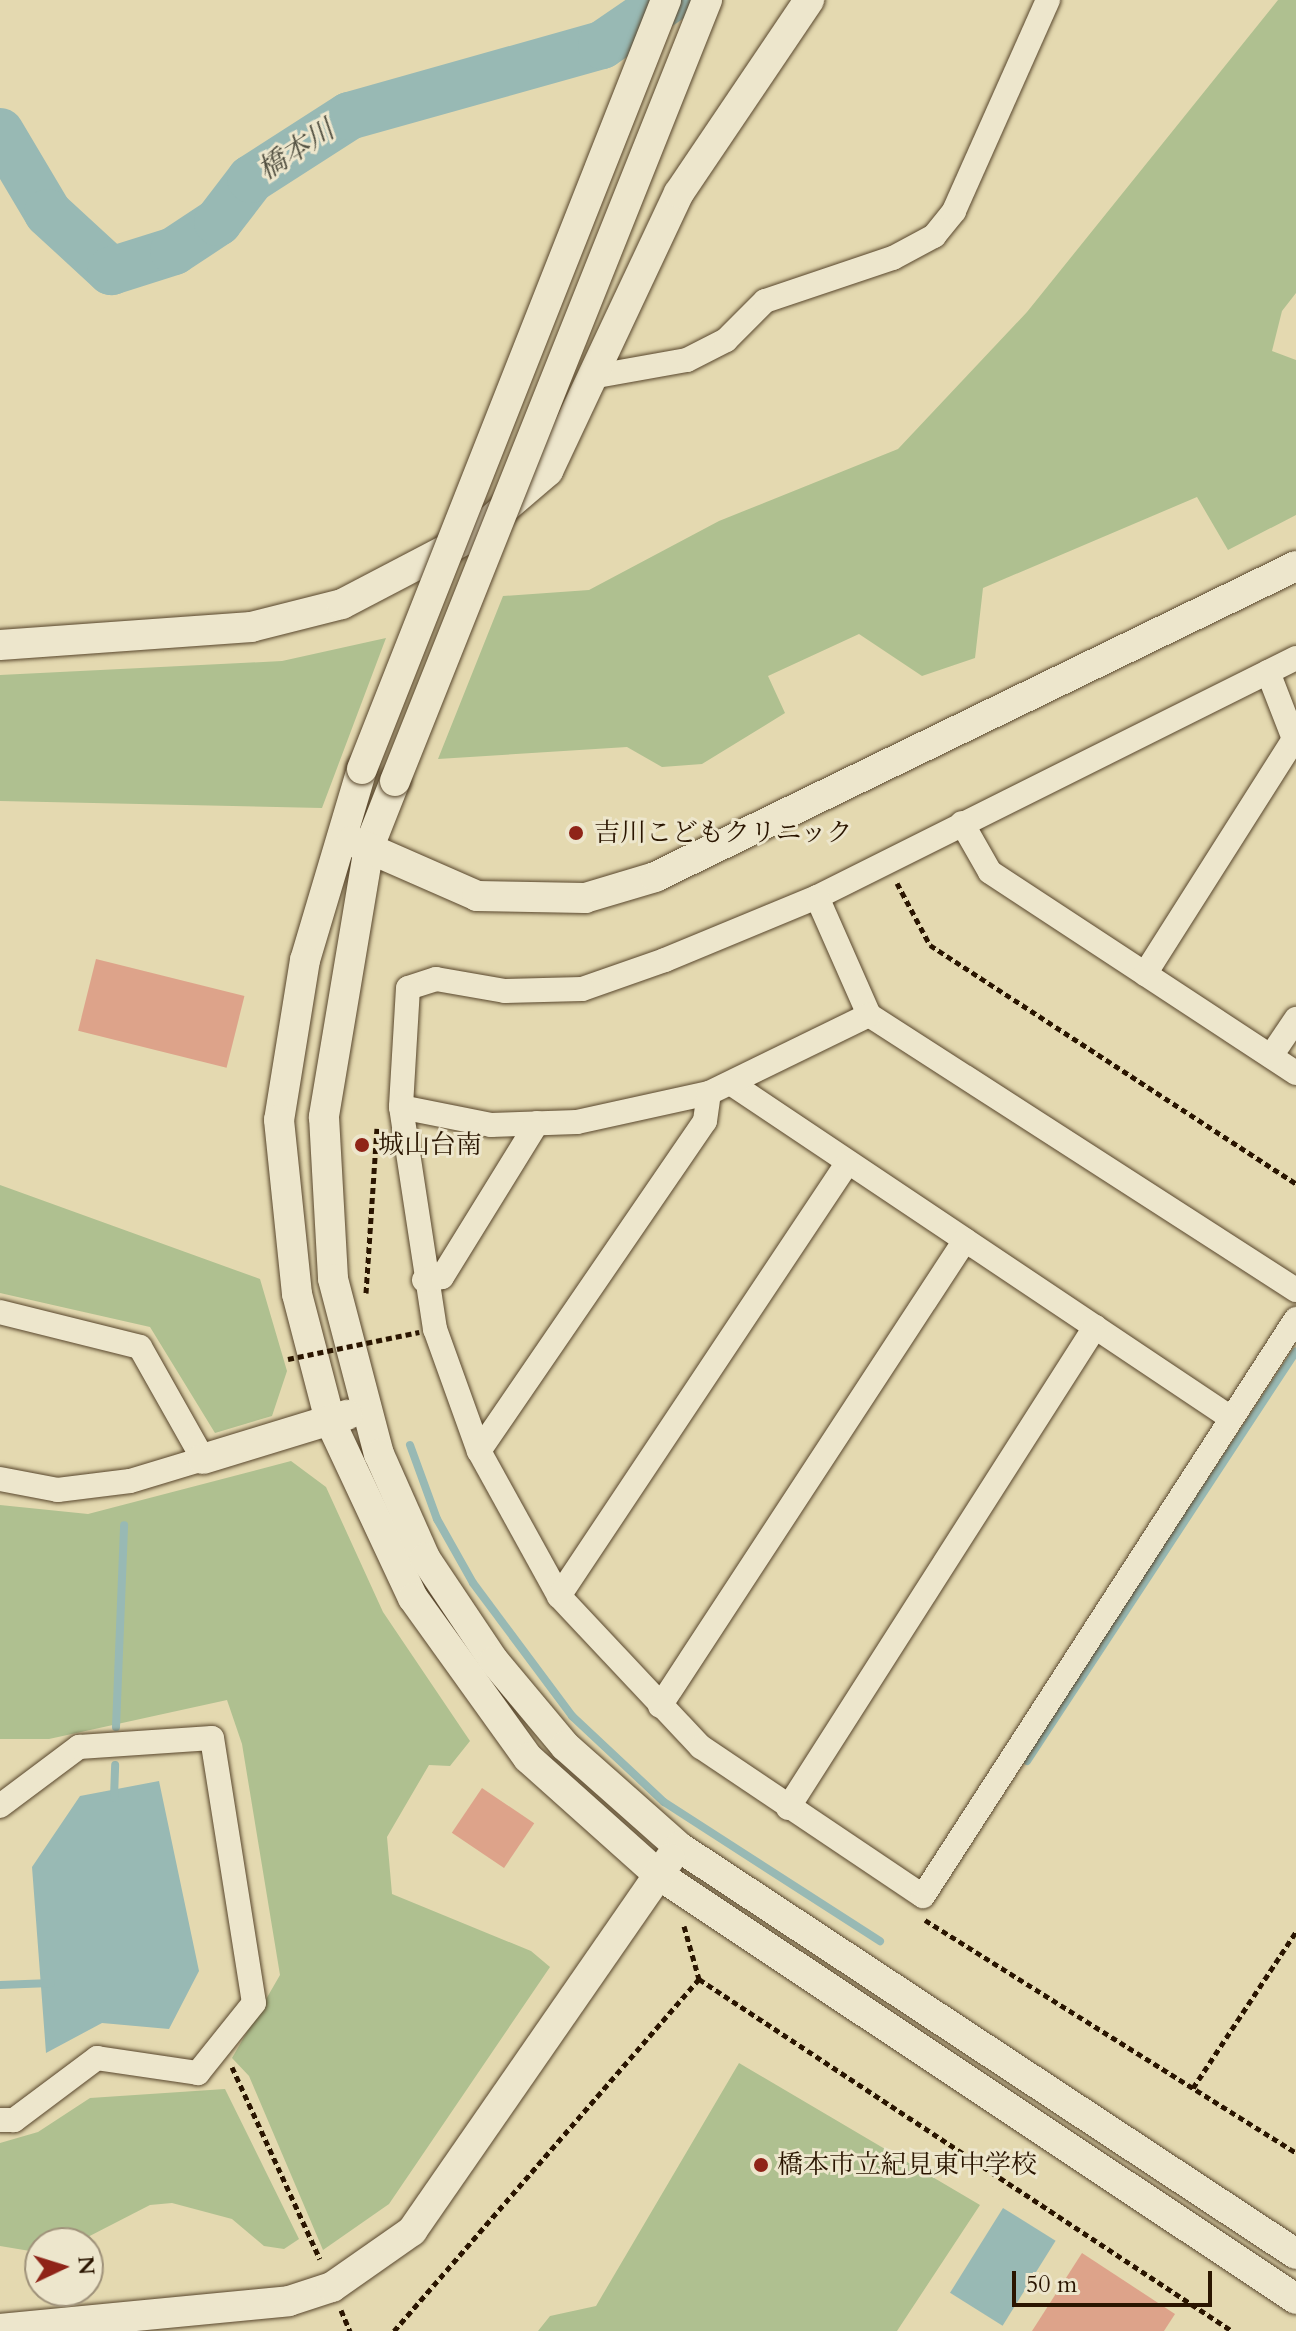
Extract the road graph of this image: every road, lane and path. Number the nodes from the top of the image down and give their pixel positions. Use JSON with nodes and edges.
{"nodes":[{"id":1,"x":666,"y":0,"type":"edge"},
{"id":2,"x":707,"y":0,"type":"edge"},
{"id":3,"x":809,"y":0,"type":"edge"},
{"id":4,"x":1048,"y":0,"type":"edge"},
{"id":5,"x":597,"y":376,"type":"junction"},
{"id":6,"x":1296,"y":566,"type":"edge"},
{"id":7,"x":0,"y":645,"type":"edge"},
{"id":8,"x":1296,"y":658,"type":"edge"},
{"id":9,"x":1268,"y":672,"type":"junction"},
{"id":10,"x":962,"y":823,"type":"junction"},
{"id":11,"x":340,"y":837,"type":"junction"},
{"id":12,"x":369,"y":847,"type":"junction"},
{"id":13,"x":885,"y":860,"type":"junction"},
{"id":14,"x":817,"y":897,"type":"junction"},
{"id":15,"x":1145,"y":974,"type":"junction"},
{"id":16,"x":869,"y":1015,"type":"junction"},
{"id":17,"x":1296,"y":1019,"type":"edge"},
{"id":18,"x":1271,"y":1056,"type":"junction"},
{"id":19,"x":1296,"y":1073,"type":"edge"},
{"id":20,"x":732,"y":1084,"type":"junction"},
{"id":21,"x":709,"y":1093,"type":"junction"},
{"id":22,"x":401,"y":1107,"type":"junction"},
{"id":23,"x":537,"y":1123,"type":"junction"},
{"id":24,"x":848,"y":1162,"type":"junction"},
{"id":25,"x":1296,"y":1184,"type":"edge"},
{"id":26,"x":965,"y":1240,"type":"junction"},
{"id":27,"x":424,"y":1280,"type":"junction"},
{"id":28,"x":1296,"y":1290,"type":"edge"},
{"id":29,"x":358,"y":1296,"type":"dead end"},
{"id":30,"x":0,"y":1312,"type":"edge"},
{"id":31,"x":1296,"y":1319,"type":"edge"},
{"id":32,"x":1095,"y":1327,"type":"junction"},
{"id":33,"x":419,"y":1332,"type":"dead end"},
{"id":34,"x":288,"y":1359,"type":"dead end"},
{"id":35,"x":368,"y":1407,"type":"junction"},
{"id":36,"x":1231,"y":1418,"type":"junction"},
{"id":37,"x":330,"y":1421,"type":"junction"},
{"id":38,"x":479,"y":1451,"type":"junction"},
{"id":39,"x":203,"y":1459,"type":"junction"},
{"id":40,"x":0,"y":1479,"type":"edge"},
{"id":41,"x":559,"y":1596,"type":"junction"},
{"id":42,"x":660,"y":1706,"type":"junction"},
{"id":43,"x":8,"y":1784,"type":"edge"},
{"id":44,"x":0,"y":1806,"type":"edge"},
{"id":45,"x":788,"y":1808,"type":"junction"},
{"id":46,"x":679,"y":1847,"type":"junction"},
{"id":47,"x":659,"y":1875,"type":"junction"},
{"id":48,"x":923,"y":1896,"type":"junction"},
{"id":49,"x":682,"y":1918,"type":"dead end"},
{"id":50,"x":1296,"y":1932,"type":"edge"},
{"id":51,"x":699,"y":1979,"type":"junction"},
{"id":52,"x":218,"y":2051,"type":"junction"},
{"id":53,"x":1193,"y":2088,"type":"junction"},
{"id":54,"x":0,"y":2120,"type":"edge"},
{"id":55,"x":1296,"y":2153,"type":"edge"},
{"id":56,"x":1296,"y":2254,"type":"edge"},
{"id":57,"x":320,"y":2259,"type":"dead end"},
{"id":58,"x":1296,"y":2299,"type":"edge"},
{"id":59,"x":338,"y":2302,"type":"dead end"},
{"id":60,"x":0,"y":2329,"type":"edge"},
{"id":61,"x":350,"y":2331,"type":"edge"},
{"id":62,"x":394,"y":2331,"type":"edge"},
{"id":63,"x":1232,"y":2331,"type":"edge"}],
"edges":[{"from":1,"to":11,"type":"street","bridge":true},
{"from":2,"to":12,"type":"street","bridge":true},
{"from":3,"to":5,"type":"street"},
{"from":4,"to":5,"type":"street"},
{"from":5,"to":7,"type":"street"},
{"from":6,"to":12,"type":"street"},
{"from":8,"to":9,"type":"street"},
{"from":9,"to":10,"type":"street"},
{"from":9,"to":15,"type":"street"},
{"from":10,"to":13,"type":"street"},
{"from":10,"to":15,"type":"street"},
{"from":11,"to":12,"type":"street"},
{"from":11,"to":37,"type":"street"},
{"from":12,"to":35,"type":"street"},
{"from":13,"to":14,"type":"street"},
{"from":13,"to":25,"type":"path"},
{"from":14,"to":16,"type":"street"},
{"from":14,"to":22,"type":"street"},
{"from":15,"to":18,"type":"street"},
{"from":16,"to":20,"type":"street"},
{"from":16,"to":28,"type":"street"},
{"from":17,"to":18,"type":"street"},
{"from":18,"to":19,"type":"street"},
{"from":20,"to":21,"type":"street"},
{"from":20,"to":24,"type":"street"},
{"from":21,"to":23,"type":"street"},
{"from":21,"to":38,"type":"street"},
{"from":22,"to":23,"type":"street"},
{"from":22,"to":27,"type":"street"},
{"from":22,"to":29,"type":"path"},
{"from":23,"to":27,"type":"street"},
{"from":24,"to":26,"type":"street"},
{"from":24,"to":41,"type":"street"},
{"from":26,"to":32,"type":"street"},
{"from":26,"to":42,"type":"street"},
{"from":27,"to":38,"type":"street"},
{"from":30,"to":39,"type":"street"},
{"from":31,"to":36,"type":"street"},
{"from":32,"to":36,"type":"street"},
{"from":32,"to":45,"type":"street"},
{"from":33,"to":34,"type":"path","bridge":true},
{"from":35,"to":37,"type":"street"},
{"from":35,"to":46,"type":"street"},
{"from":36,"to":48,"type":"street"},
{"from":37,"to":39,"type":"street"},
{"from":37,"to":47,"type":"street"},
{"from":38,"to":41,"type":"street"},
{"from":39,"to":40,"type":"street"},
{"from":41,"to":42,"type":"street"},
{"from":42,"to":45,"type":"street"},
{"from":43,"to":44,"type":"street"},
{"from":43,"to":52,"type":"street"},
{"from":45,"to":48,"type":"street"},
{"from":46,"to":47,"type":"street"},
{"from":46,"to":56,"type":"street"},
{"from":47,"to":58,"type":"street"},
{"from":47,"to":60,"type":"street"},
{"from":48,"to":53,"type":"path"},
{"from":49,"to":51,"type":"path"},
{"from":50,"to":53,"type":"path"},
{"from":51,"to":62,"type":"path"},
{"from":51,"to":63,"type":"path"},
{"from":52,"to":54,"type":"street"},
{"from":52,"to":57,"type":"path"},
{"from":53,"to":55,"type":"path"},
{"from":59,"to":61,"type":"path"}]}
